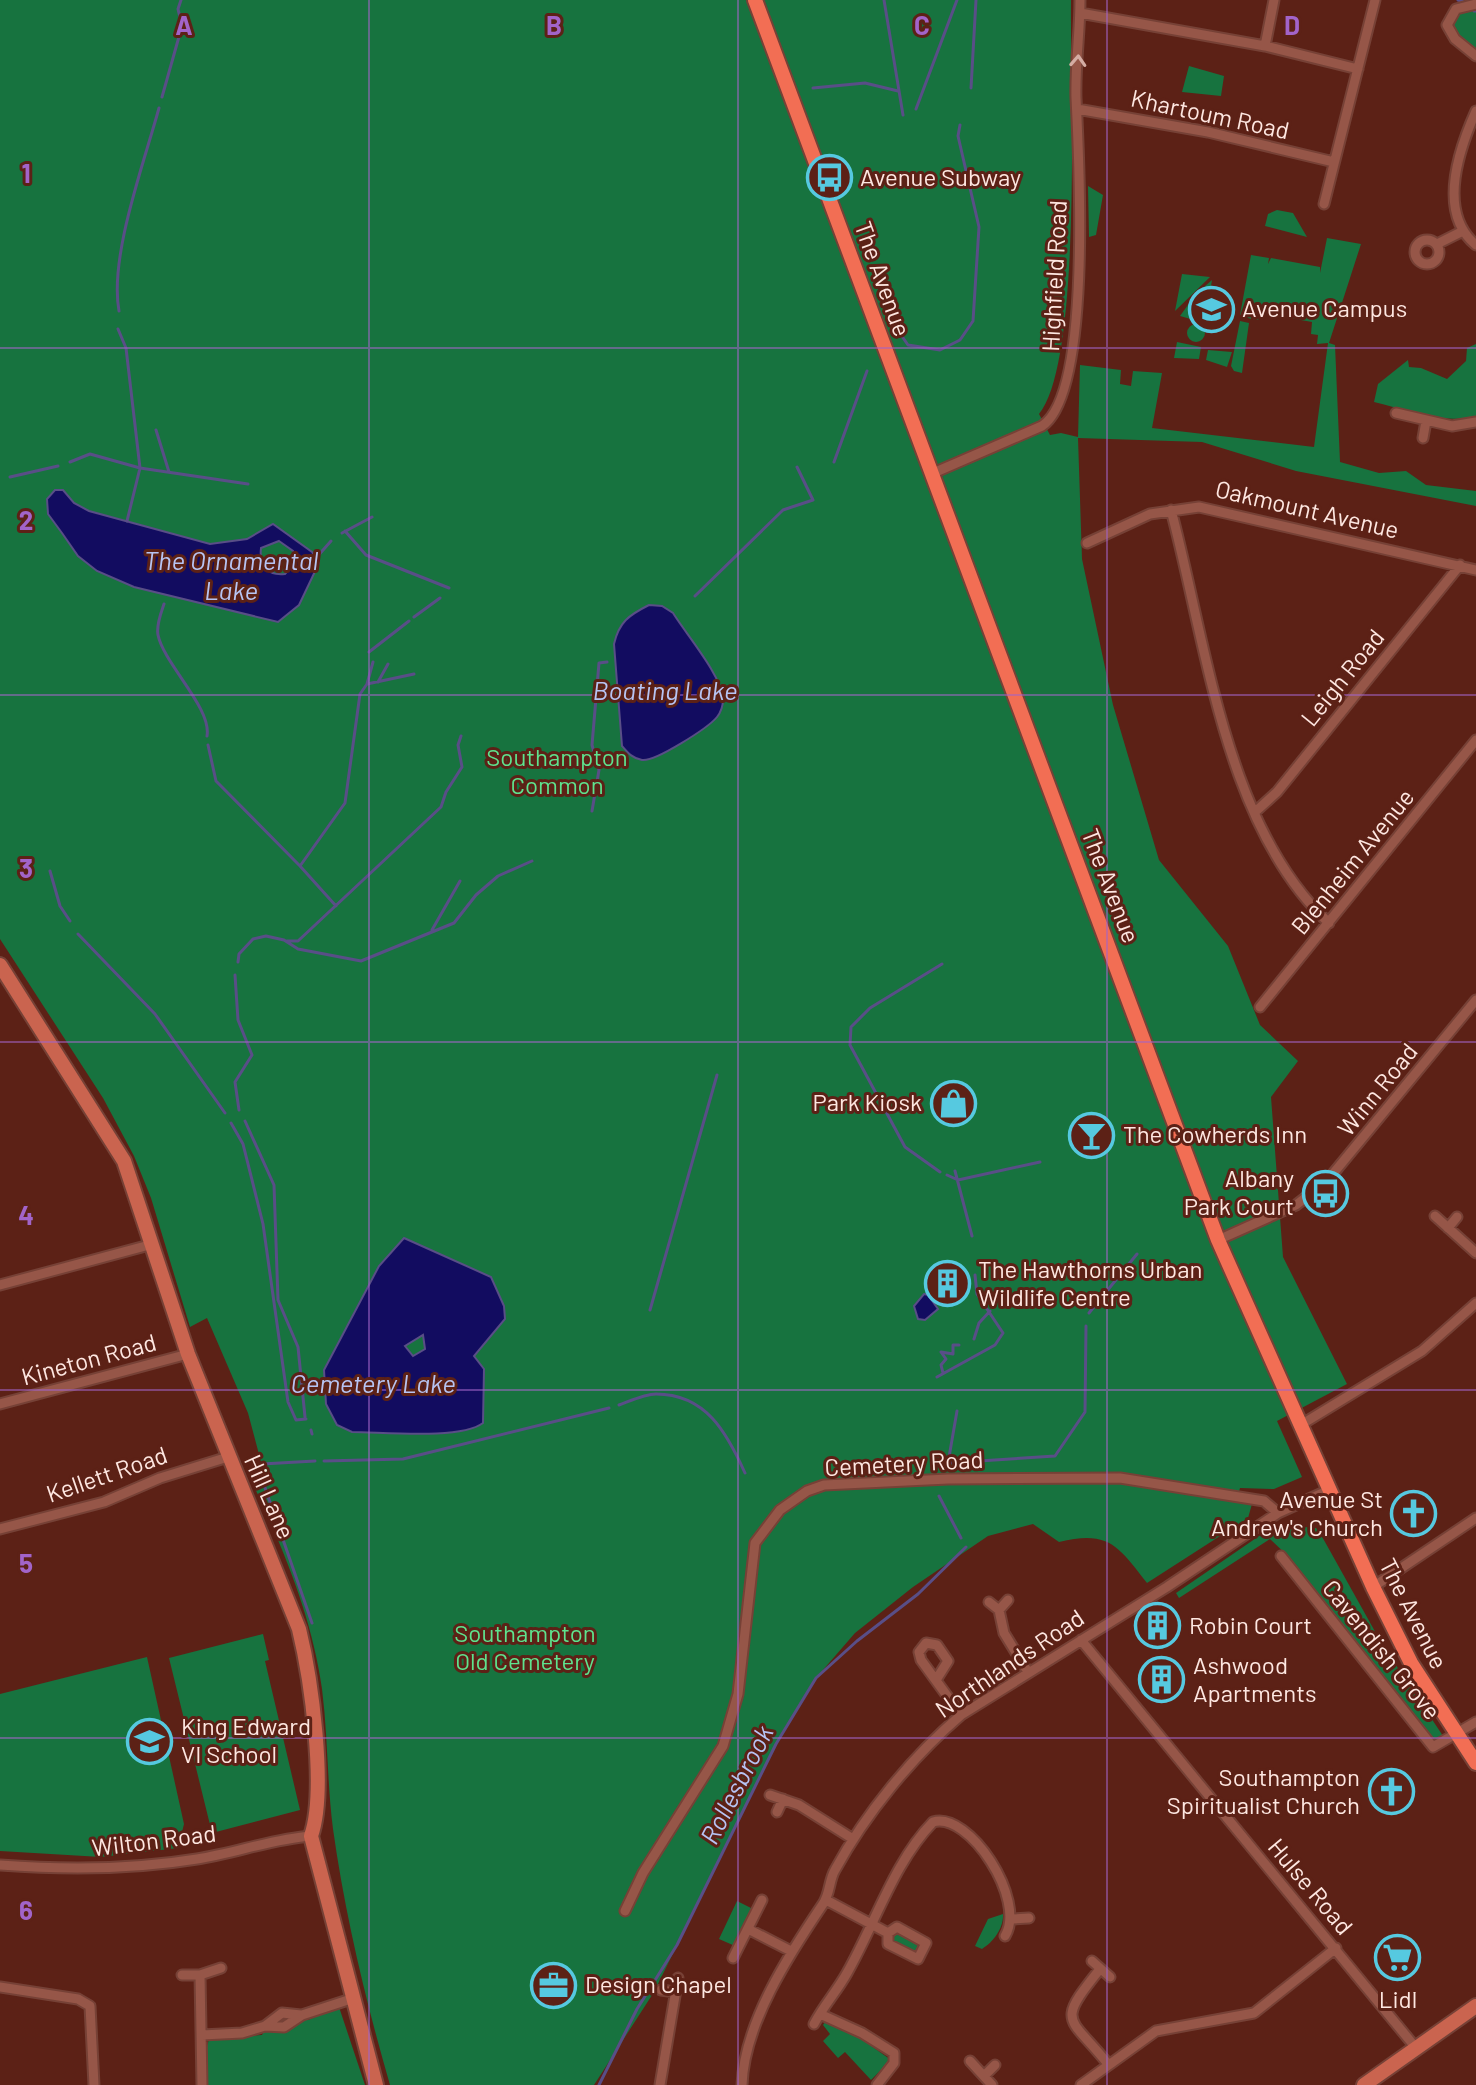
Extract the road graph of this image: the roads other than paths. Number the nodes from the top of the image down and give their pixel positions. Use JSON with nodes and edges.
{"nodes":[{"id":1,"x":755,"y":0,"type":"edge"},
{"id":2,"x":1080,"y":0,"type":"edge"},
{"id":3,"x":1274,"y":0,"type":"edge"},
{"id":4,"x":1375,"y":0,"type":"edge"},
{"id":5,"x":1476,"y":4,"type":"edge"},
{"id":6,"x":1080,"y":13,"type":"junction"},
{"id":7,"x":1265,"y":46,"type":"junction"},
{"id":8,"x":1476,"y":56,"type":"edge"},
{"id":9,"x":1358,"y":69,"type":"junction"},
{"id":10,"x":1077,"y":109,"type":"junction"},
{"id":11,"x":1476,"y":111,"type":"edge"},
{"id":12,"x":1334,"y":162,"type":"junction"},
{"id":13,"x":1324,"y":204,"type":"dead end"},
{"id":14,"x":1463,"y":231,"type":"junction"},
{"id":15,"x":1437,"y":244,"type":"dead end"},
{"id":16,"x":1476,"y":245,"type":"edge"},
{"id":17,"x":1396,"y":413,"type":"dead end"},
{"id":18,"x":1426,"y":421,"type":"junction"},
{"id":19,"x":1476,"y":422,"type":"edge"},
{"id":20,"x":1423,"y":438,"type":"dead end"},
{"id":21,"x":931,"y":474,"type":"junction"},
{"id":22,"x":1171,"y":510,"type":"junction"},
{"id":23,"x":1087,"y":543,"type":"dead end"},
{"id":24,"x":1460,"y":565,"type":"junction"},
{"id":25,"x":1476,"y":570,"type":"edge"},
{"id":26,"x":1476,"y":740,"type":"edge"},
{"id":27,"x":1255,"y":812,"type":"junction"},
{"id":28,"x":1329,"y":923,"type":"junction"},
{"id":29,"x":0,"y":965,"type":"edge"},
{"id":30,"x":1476,"y":1000,"type":"edge"},
{"id":31,"x":1260,"y":1007,"type":"dead end"},
{"id":32,"x":1435,"y":1216,"type":"dead end"},
{"id":33,"x":1457,"y":1217,"type":"dead end"},
{"id":34,"x":1448,"y":1228,"type":"junction"},
{"id":35,"x":1218,"y":1240,"type":"junction"},
{"id":36,"x":153,"y":1244,"type":"junction"},
{"id":37,"x":1476,"y":1253,"type":"edge"},
{"id":38,"x":0,"y":1285,"type":"edge"},
{"id":39,"x":1476,"y":1303,"type":"edge"},
{"id":40,"x":188,"y":1354,"type":"junction"},
{"id":41,"x":0,"y":1404,"type":"edge"},
{"id":42,"x":1299,"y":1426,"type":"junction"},
{"id":43,"x":228,"y":1457,"type":"junction"},
{"id":44,"x":1329,"y":1490,"type":"junction"},
{"id":45,"x":1278,"y":1513,"type":"junction"},
{"id":46,"x":1476,"y":1518,"type":"edge"},
{"id":47,"x":0,"y":1529,"type":"edge"},
{"id":48,"x":1281,"y":1556,"type":"dead end"},
{"id":49,"x":1373,"y":1587,"type":"junction"},
{"id":50,"x":1008,"y":1600,"type":"dead end"},
{"id":51,"x":989,"y":1602,"type":"dead end"},
{"id":52,"x":999,"y":1610,"type":"junction"},
{"id":53,"x":1081,"y":1640,"type":"junction"},
{"id":54,"x":1028,"y":1672,"type":"junction"},
{"id":55,"x":936,"y":1680,"type":"dead end"},
{"id":56,"x":961,"y":1715,"type":"junction"},
{"id":57,"x":1476,"y":1722,"type":"edge"},
{"id":58,"x":1457,"y":1734,"type":"junction"},
{"id":59,"x":1476,"y":1763,"type":"edge"},
{"id":60,"x":770,"y":1795,"type":"dead end"},
{"id":61,"x":783,"y":1799,"type":"junction"},
{"id":62,"x":777,"y":1812,"type":"dead end"},
{"id":63,"x":311,"y":1836,"type":"junction"},
{"id":64,"x":853,"y":1839,"type":"junction"},
{"id":65,"x":0,"y":1865,"type":"edge"},
{"id":66,"x":762,"y":1900,"type":"dead end"},
{"id":67,"x":826,"y":1900,"type":"junction"},
{"id":68,"x":625,"y":1911,"type":"dead end"},
{"id":69,"x":1029,"y":1918,"type":"dead end"},
{"id":70,"x":1013,"y":1919,"type":"junction"},
{"id":71,"x":872,"y":1924,"type":"junction"},
{"id":72,"x":748,"y":1929,"type":"junction"},
{"id":73,"x":888,"y":1933,"type":"dead end"},
{"id":74,"x":1005,"y":1936,"type":"dead end"},
{"id":75,"x":1336,"y":1948,"type":"junction"},
{"id":76,"x":791,"y":1951,"type":"junction"},
{"id":77,"x":733,"y":1958,"type":"dead end"},
{"id":78,"x":1092,"y":1961,"type":"dead end"},
{"id":79,"x":221,"y":1968,"type":"dead end"},
{"id":80,"x":1100,"y":1969,"type":"junction"},
{"id":81,"x":182,"y":1975,"type":"dead end"},
{"id":82,"x":200,"y":1975,"type":"junction"},
{"id":83,"x":1110,"y":1977,"type":"dead end"},
{"id":84,"x":678,"y":1978,"type":"dead end"},
{"id":85,"x":0,"y":1987,"type":"edge"},
{"id":86,"x":661,"y":1990,"type":"dead end"},
{"id":87,"x":676,"y":1992,"type":"junction"},
{"id":88,"x":351,"y":1999,"type":"junction"},
{"id":89,"x":1476,"y":2006,"type":"edge"},
{"id":90,"x":820,"y":2014,"type":"junction"},
{"id":91,"x":814,"y":2024,"type":"dead end"},
{"id":92,"x":202,"y":2035,"type":"junction"},
{"id":93,"x":1416,"y":2048,"type":"junction"},
{"id":94,"x":970,"y":2061,"type":"dead end"},
{"id":95,"x":1108,"y":2064,"type":"junction"},
{"id":96,"x":995,"y":2065,"type":"dead end"},
{"id":97,"x":984,"y":2076,"type":"junction"},
{"id":98,"x":94,"y":2085,"type":"edge"},
{"id":99,"x":202,"y":2085,"type":"edge"},
{"id":100,"x":376,"y":2085,"type":"edge"},
{"id":101,"x":660,"y":2085,"type":"edge"},
{"id":102,"x":742,"y":2085,"type":"edge"},
{"id":103,"x":877,"y":2085,"type":"edge"},
{"id":104,"x":992,"y":2085,"type":"edge"},
{"id":105,"x":1081,"y":2085,"type":"edge"},
{"id":106,"x":1364,"y":2085,"type":"edge"}],
"edges":[{"from":1,"to":21,"type":"main road","name":"The Avenue"},
{"from":2,"to":6,"type":"street","name":"Highfield Road"},
{"from":3,"to":7,"type":"street"},
{"from":4,"to":9,"type":"street"},
{"from":5,"to":8,"type":"street"},
{"from":6,"to":7,"type":"street"},
{"from":10,"to":6,"type":"street","name":"Highfield Road","one_way":true},
{"from":7,"to":9,"type":"street"},
{"from":9,"to":12,"type":"street"},
{"from":10,"to":12,"type":"street","name":"Khartoum Road"},
{"from":10,"to":21,"type":"street","name":"Highfield Road"},
{"from":11,"to":14,"type":"street"},
{"from":12,"to":13,"type":"street"},
{"from":14,"to":15,"type":"street"},
{"from":14,"to":16,"type":"street"},
{"from":17,"to":18,"type":"street"},
{"from":18,"to":19,"type":"street"},
{"from":18,"to":20,"type":"street"},
{"from":21,"to":35,"type":"main road","name":"The Avenue"},
{"from":22,"to":23,"type":"street","name":"Oakmount Avenue"},
{"from":22,"to":24,"type":"street","name":"Oakmount Avenue"},
{"from":22,"to":27,"type":"street"},
{"from":24,"to":25,"type":"street","name":"Oakmount Avenue"},
{"from":24,"to":27,"type":"street","name":"Leigh Road"},
{"from":26,"to":28,"type":"street","name":"Blenheim Avenue"},
{"from":27,"to":28,"type":"street"},
{"from":28,"to":31,"type":"street","name":"Blenheim Avenue"},
{"from":29,"to":36,"type":"street","name":"Hill Lane"},
{"from":30,"to":35,"type":"street","name":"Winn Road"},
{"from":32,"to":34,"type":"street"},
{"from":33,"to":34,"type":"street"},
{"from":34,"to":37,"type":"street"},
{"from":35,"to":42,"type":"main road","name":"The Avenue"},
{"from":36,"to":38,"type":"street"},
{"from":36,"to":40,"type":"street","name":"Hill Lane"},
{"from":39,"to":42,"type":"street"},
{"from":40,"to":41,"type":"street","name":"Kineton Road"},
{"from":40,"to":43,"type":"street","name":"Hill Lane"},
{"from":42,"to":44,"type":"main road","name":"The Avenue"},
{"from":43,"to":47,"type":"street","name":"Kellett Road"},
{"from":43,"to":63,"type":"street","name":"Hill Lane"},
{"from":44,"to":45,"type":"street","name":"Northlands Road"},
{"from":44,"to":49,"type":"main road","name":"The Avenue"},
{"from":45,"to":53,"type":"street","name":"Northlands Road"},
{"from":45,"to":68,"type":"street","name":"Cemetery Road"},
{"from":46,"to":49,"type":"street"},
{"from":48,"to":58,"type":"street","name":"Cavendish Grove"},
{"from":49,"to":58,"type":"main road","name":"The Avenue"},
{"from":50,"to":52,"type":"street"},
{"from":51,"to":52,"type":"street"},
{"from":52,"to":54,"type":"street"},
{"from":53,"to":54,"type":"street","name":"Northlands Road"},
{"from":53,"to":75,"type":"street","name":"Hulse Road"},
{"from":54,"to":56,"type":"street","name":"Northlands Road"},
{"from":55,"to":56,"type":"street"},
{"from":56,"to":64,"type":"street","name":"Northlands Road"},
{"from":57,"to":58,"type":"street"},
{"from":58,"to":59,"type":"main road","name":"The Avenue"},
{"from":60,"to":61,"type":"street"},
{"from":61,"to":62,"type":"street"},
{"from":61,"to":64,"type":"street"},
{"from":63,"to":65,"type":"street","name":"Wilton Road"},
{"from":63,"to":88,"type":"street","name":"Hill Lane"},
{"from":64,"to":67,"type":"street","name":"Northlands Road"},
{"from":66,"to":72,"type":"street"},
{"from":67,"to":71,"type":"street"},
{"from":67,"to":76,"type":"street","name":"Northlands Road"},
{"from":69,"to":70,"type":"street"},
{"from":70,"to":71,"type":"street"},
{"from":70,"to":74,"type":"street"},
{"from":71,"to":73,"type":"street"},
{"from":71,"to":90,"type":"street"},
{"from":72,"to":76,"type":"street"},
{"from":72,"to":77,"type":"street"},
{"from":75,"to":93,"type":"street","name":"Hulse Road"},
{"from":75,"to":95,"type":"street"},
{"from":76,"to":102,"type":"street","name":"Northlands Road"},
{"from":78,"to":80,"type":"street"},
{"from":79,"to":82,"type":"street"},
{"from":80,"to":83,"type":"street"},
{"from":80,"to":95,"type":"street"},
{"from":81,"to":82,"type":"street"},
{"from":82,"to":92,"type":"street"},
{"from":84,"to":87,"type":"street"},
{"from":85,"to":98,"type":"street"},
{"from":86,"to":87,"type":"street"},
{"from":87,"to":101,"type":"street"},
{"from":88,"to":92,"type":"street"},
{"from":88,"to":100,"type":"street","name":"Hill Lane"},
{"from":89,"to":93,"type":"street"},
{"from":90,"to":91,"type":"street"},
{"from":90,"to":103,"type":"street"},
{"from":92,"to":99,"type":"street"},
{"from":93,"to":106,"type":"street"},
{"from":94,"to":97,"type":"street"},
{"from":95,"to":105,"type":"street"},
{"from":96,"to":97,"type":"street"},
{"from":97,"to":104,"type":"street"}]}
